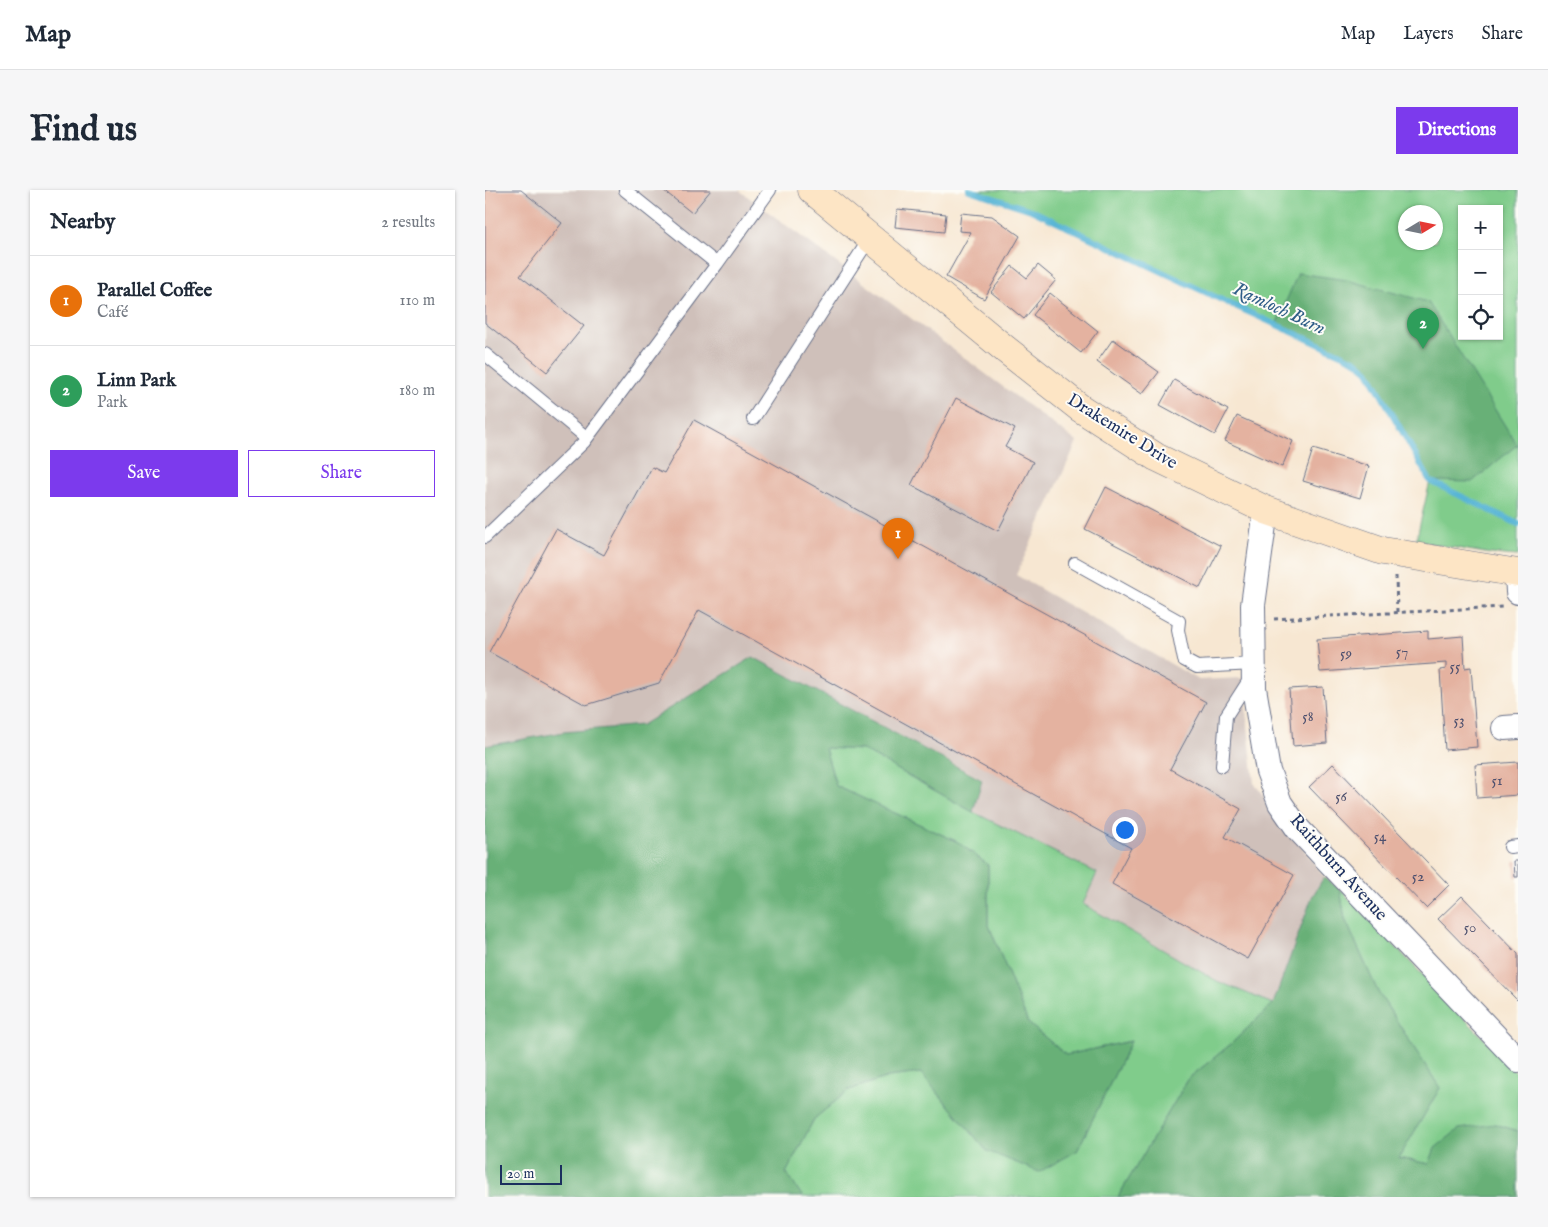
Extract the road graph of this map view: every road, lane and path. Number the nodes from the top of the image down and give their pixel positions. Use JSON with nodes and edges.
{"nodes":[{"id":1,"x":625,"y":190,"type":"edge"},
{"id":2,"x":770,"y":190,"type":"edge"},
{"id":3,"x":812,"y":190,"type":"edge"},
{"id":4,"x":870,"y":238,"type":"junction"},
{"id":5,"x":717,"y":264,"type":"junction"},
{"id":6,"x":485,"y":354,"type":"edge"},
{"id":7,"x":753,"y":419,"type":"dead end"},
{"id":8,"x":587,"y":438,"type":"junction"},
{"id":9,"x":1266,"y":510,"type":"junction"},
{"id":10,"x":485,"y":538,"type":"edge"},
{"id":11,"x":1396,"y":553,"type":"junction"},
{"id":12,"x":1075,"y":564,"type":"dead end"},
{"id":13,"x":1515,"y":586,"type":"edge"},
{"id":14,"x":1397,"y":612,"type":"junction"},
{"id":15,"x":1253,"y":620,"type":"junction"},
{"id":16,"x":1254,"y":668,"type":"junction"},
{"id":17,"x":1222,"y":766,"type":"dead end"},
{"id":18,"x":1518,"y":1060,"type":"edge"}],
"edges":[{"from":1,"to":5,"type":"lane"},
{"from":2,"to":5,"type":"lane"},
{"from":3,"to":4,"type":"street","name":"Drakemire Drive"},
{"from":4,"to":7,"type":"lane"},
{"from":4,"to":9,"type":"street","name":"Drakemire Drive"},
{"from":5,"to":8,"type":"lane"},
{"from":6,"to":8,"type":"lane"},
{"from":8,"to":10,"type":"lane"},
{"from":9,"to":11,"type":"street","name":"Drakemire Drive"},
{"from":9,"to":15,"type":"street","name":"Raithburn Avenue"},
{"from":11,"to":13,"type":"street","name":"Drakemire Drive"},
{"from":11,"to":14,"type":"path"},
{"from":12,"to":16,"type":"lane"},
{"from":13,"to":14,"type":"path"},
{"from":14,"to":15,"type":"path"},
{"from":15,"to":16,"type":"street","name":"Raithburn Avenue"},
{"from":16,"to":17,"type":"lane"},
{"from":16,"to":18,"type":"street","name":"Raithburn Avenue"}]}
